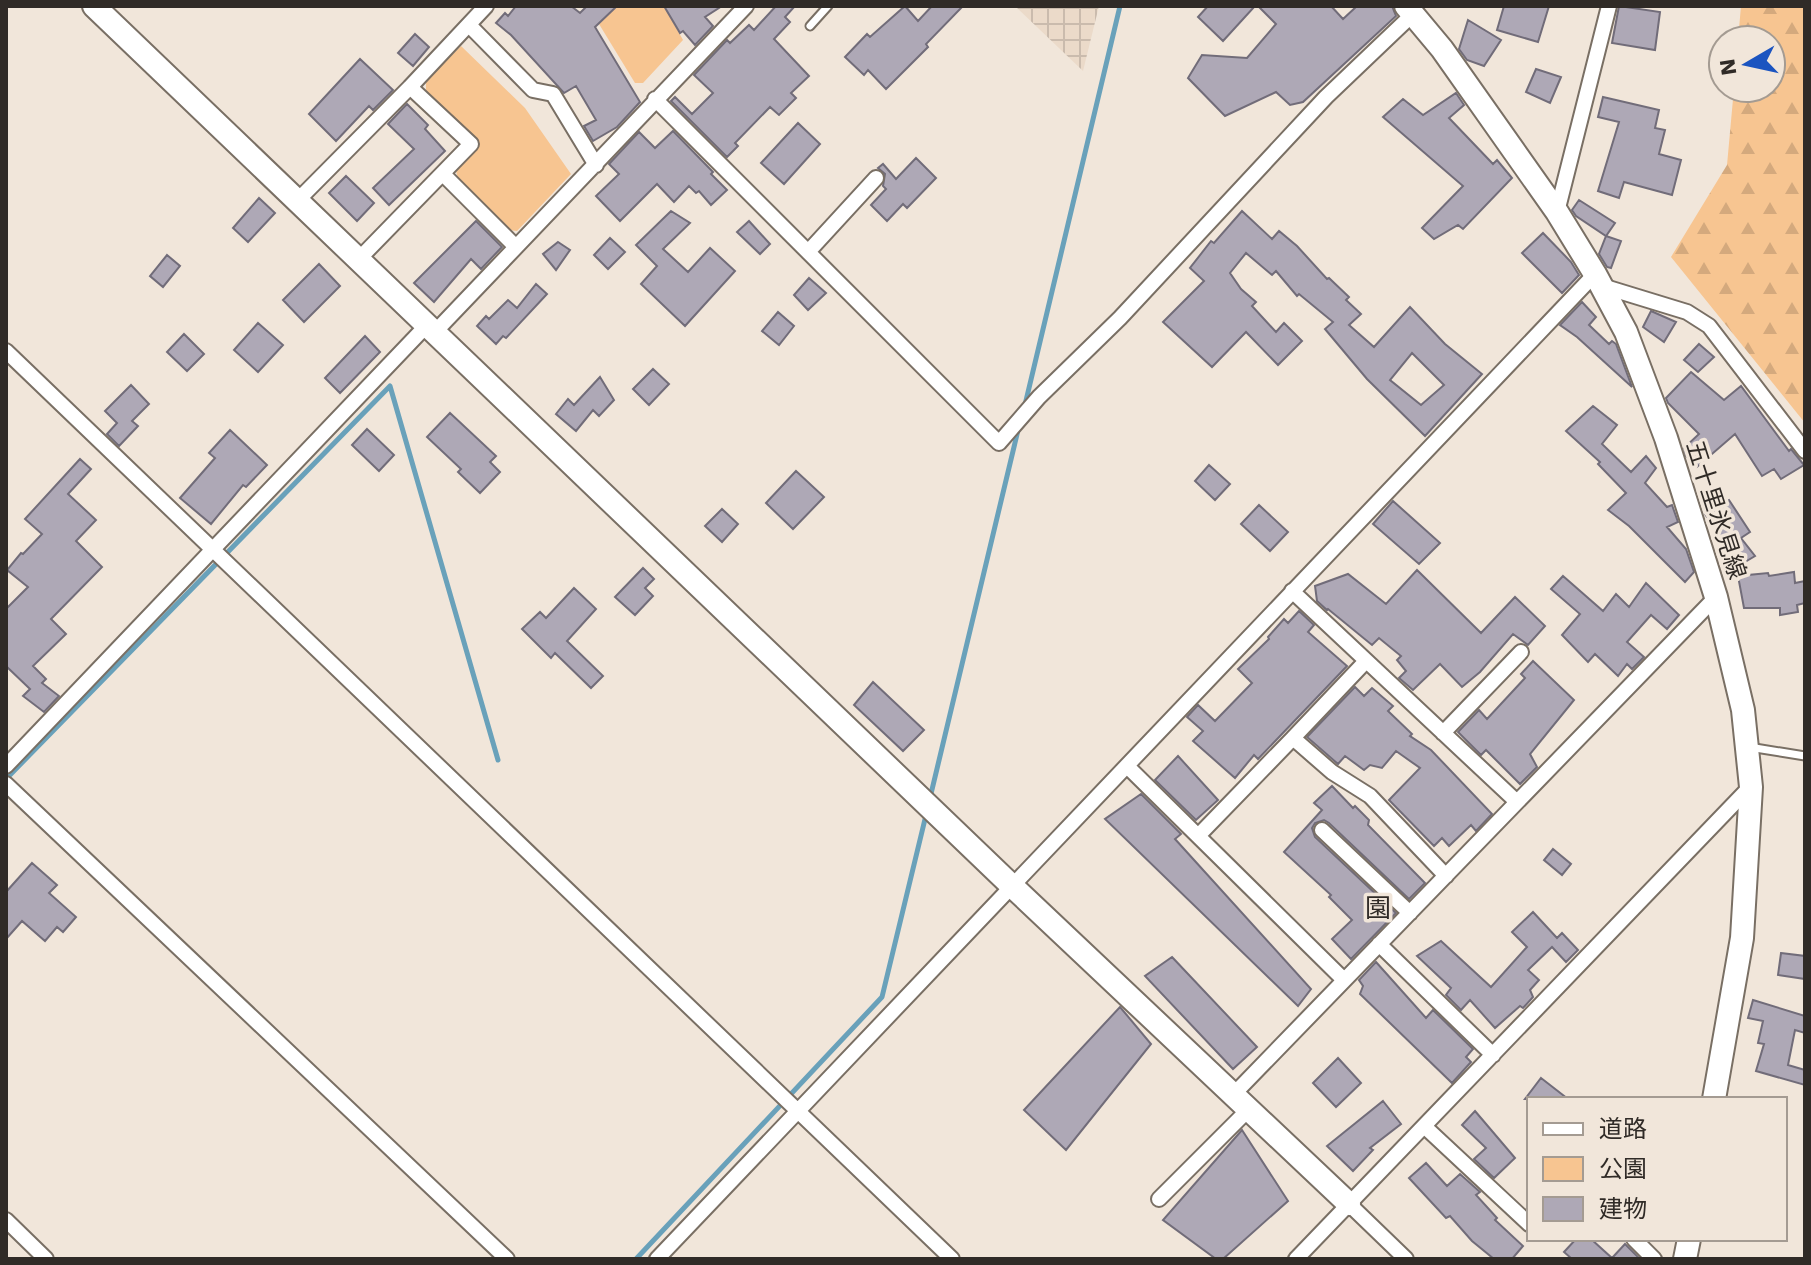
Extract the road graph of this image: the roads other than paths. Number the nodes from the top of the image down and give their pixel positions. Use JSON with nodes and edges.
{"nodes":[{"id":1,"x":94,"y":6,"type":"edge"},
{"id":2,"x":486,"y":6,"type":"edge"},
{"id":3,"x":746,"y":6,"type":"edge"},
{"id":4,"x":828,"y":6,"type":"edge"},
{"id":5,"x":1609,"y":6,"type":"edge"},
{"id":6,"x":1409,"y":11,"type":"edge"},
{"id":7,"x":469,"y":25,"type":"junction"},
{"id":8,"x":810,"y":26,"type":"dead end"},
{"id":9,"x":410,"y":87,"type":"junction"},
{"id":10,"x":655,"y":99,"type":"junction"},
{"id":11,"x":596,"y":165,"type":"junction"},
{"id":12,"x":443,"y":174,"type":"junction"},
{"id":13,"x":876,"y":178,"type":"dead end"},
{"id":14,"x":297,"y":201,"type":"junction"},
{"id":15,"x":1557,"y":212,"type":"junction"},
{"id":16,"x":515,"y":246,"type":"junction"},
{"id":17,"x":808,"y":252,"type":"junction"},
{"id":18,"x":358,"y":260,"type":"junction"},
{"id":19,"x":1598,"y":280,"type":"junction"},
{"id":20,"x":430,"y":329,"type":"junction"},
{"id":21,"x":6,"y":351,"type":"edge"},
{"id":22,"x":1805,"y":451,"type":"edge"},
{"id":23,"x":214,"y":550,"type":"junction"},
{"id":24,"x":1292,"y":591,"type":"junction"},
{"id":25,"x":1716,"y":597,"type":"junction"},
{"id":26,"x":1521,"y":652,"type":"dead end"},
{"id":27,"x":1366,"y":661,"type":"junction"},
{"id":28,"x":1443,"y":733,"type":"junction"},
{"id":29,"x":1293,"y":738,"type":"junction"},
{"id":30,"x":1746,"y":746,"type":"junction"},
{"id":31,"x":1805,"y":756,"type":"edge"},
{"id":32,"x":6,"y":766,"type":"edge"},
{"id":33,"x":1127,"y":766,"type":"junction"},
{"id":34,"x":6,"y":784,"type":"edge"},
{"id":35,"x":1751,"y":787,"type":"junction"},
{"id":36,"x":1517,"y":802,"type":"junction"},
{"id":37,"x":1322,"y":830,"type":"dead end"},
{"id":38,"x":1198,"y":836,"type":"junction"},
{"id":39,"x":1446,"y":876,"type":"junction"},
{"id":40,"x":1012,"y":886,"type":"junction"},
{"id":41,"x":1410,"y":913,"type":"junction"},
{"id":42,"x":1379,"y":944,"type":"junction"},
{"id":43,"x":1344,"y":980,"type":"junction"},
{"id":44,"x":1493,"y":1055,"type":"junction"},
{"id":45,"x":1714,"y":1097,"type":"edge"},
{"id":46,"x":1241,"y":1101,"type":"junction"},
{"id":47,"x":797,"y":1111,"type":"junction"},
{"id":48,"x":1424,"y":1126,"type":"junction"},
{"id":49,"x":1159,"y":1199,"type":"dead end"},
{"id":50,"x":1349,"y":1204,"type":"junction"},
{"id":51,"x":6,"y":1220,"type":"edge"},
{"id":52,"x":1527,"y":1222,"type":"edge"},
{"id":53,"x":1636,"y":1241,"type":"edge"},
{"id":54,"x":46,"y":1259,"type":"edge"},
{"id":55,"x":507,"y":1259,"type":"edge"},
{"id":56,"x":657,"y":1259,"type":"edge"},
{"id":57,"x":952,"y":1259,"type":"edge"},
{"id":58,"x":1296,"y":1259,"type":"edge"},
{"id":59,"x":1406,"y":1259,"type":"edge"},
{"id":60,"x":1654,"y":1259,"type":"edge"}],
"edges":[{"from":1,"to":14,"type":"street"},
{"from":2,"to":7,"type":"street"},
{"from":3,"to":10,"type":"street"},
{"from":4,"to":8,"type":"lane"},
{"from":5,"to":15,"type":"street"},
{"from":6,"to":15,"type":"street","name":"五十里氷見線"},
{"from":6,"to":17,"type":"street"},
{"from":7,"to":9,"type":"street"},
{"from":7,"to":11,"type":"street"},
{"from":9,"to":12,"type":"street"},
{"from":9,"to":14,"type":"street"},
{"from":10,"to":11,"type":"street"},
{"from":10,"to":17,"type":"street"},
{"from":11,"to":16,"type":"street"},
{"from":12,"to":16,"type":"street"},
{"from":12,"to":18,"type":"street"},
{"from":13,"to":17,"type":"street"},
{"from":14,"to":18,"type":"street"},
{"from":15,"to":19,"type":"street","name":"五十里氷見線"},
{"from":16,"to":20,"type":"street"},
{"from":18,"to":20,"type":"street"},
{"from":19,"to":22,"type":"street"},
{"from":19,"to":24,"type":"street"},
{"from":19,"to":25,"type":"street","name":"五十里氷見線"},
{"from":20,"to":23,"type":"street"},
{"from":20,"to":40,"type":"street"},
{"from":21,"to":23,"type":"street"},
{"from":23,"to":32,"type":"street"},
{"from":23,"to":47,"type":"street"},
{"from":24,"to":27,"type":"street"},
{"from":24,"to":33,"type":"street"},
{"from":25,"to":30,"type":"street","name":"五十里氷見線"},
{"from":25,"to":36,"type":"street"},
{"from":26,"to":28,"type":"street"},
{"from":27,"to":28,"type":"street"},
{"from":27,"to":29,"type":"street"},
{"from":28,"to":36,"type":"street"},
{"from":29,"to":38,"type":"street"},
{"from":29,"to":39,"type":"street"},
{"from":30,"to":31,"type":"lane"},
{"from":30,"to":35,"type":"street","name":"五十里氷見線"},
{"from":33,"to":38,"type":"street"},
{"from":33,"to":40,"type":"street"},
{"from":34,"to":55,"type":"street"},
{"from":35,"to":44,"type":"street"},
{"from":35,"to":45,"type":"street","name":"五十里氷見線"},
{"from":36,"to":39,"type":"street"},
{"from":37,"to":41,"type":"street"},
{"from":38,"to":43,"type":"street"},
{"from":39,"to":41,"type":"street"},
{"from":40,"to":46,"type":"street"},
{"from":40,"to":47,"type":"street"},
{"from":41,"to":42,"type":"street"},
{"from":42,"to":43,"type":"street"},
{"from":42,"to":44,"type":"street"},
{"from":43,"to":46,"type":"street"},
{"from":44,"to":48,"type":"street"},
{"from":46,"to":49,"type":"street"},
{"from":46,"to":50,"type":"street"},
{"from":47,"to":56,"type":"street"},
{"from":47,"to":57,"type":"street"},
{"from":48,"to":50,"type":"street"},
{"from":48,"to":52,"type":"street"},
{"from":50,"to":58,"type":"street"},
{"from":50,"to":59,"type":"street"},
{"from":51,"to":54,"type":"street"},
{"from":53,"to":60,"type":"street"}]}
